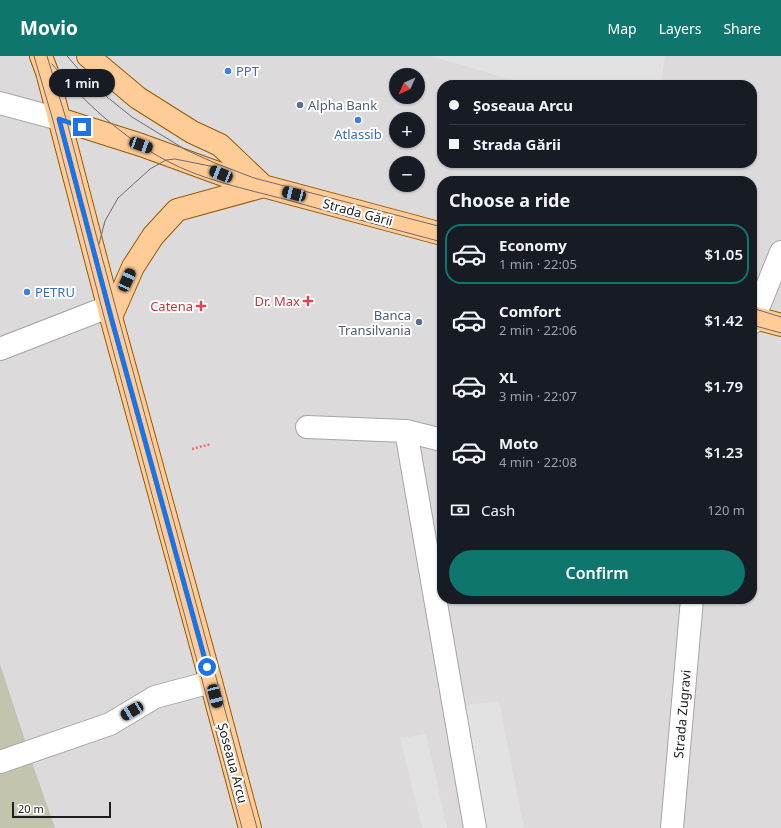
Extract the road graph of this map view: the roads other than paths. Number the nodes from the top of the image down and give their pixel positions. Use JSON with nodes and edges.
{"nodes":[{"id":1,"x":40,"y":56,"type":"edge"},
{"id":2,"x":88,"y":56,"type":"edge"},
{"id":3,"x":0,"y":103,"type":"edge"},
{"id":4,"x":59,"y":119,"type":"junction"},
{"id":5,"x":264,"y":186,"type":"junction"},
{"id":6,"x":437,"y":233,"type":"edge"},
{"id":7,"x":781,"y":252,"type":"edge"},
{"id":8,"x":757,"y":309,"type":"edge"},
{"id":9,"x":110,"y":312,"type":"junction"},
{"id":10,"x":757,"y":320,"type":"edge"},
{"id":11,"x":781,"y":325,"type":"edge"},
{"id":12,"x":0,"y":349,"type":"edge"},
{"id":13,"x":307,"y":427,"type":"dead end"},
{"id":14,"x":406,"y":431,"type":"junction"},
{"id":15,"x":437,"y":439,"type":"edge"},
{"id":16,"x":692,"y":604,"type":"edge"},
{"id":17,"x":211,"y":682,"type":"junction"},
{"id":18,"x":0,"y":762,"type":"edge"},
{"id":19,"x":250,"y":828,"type":"edge"},
{"id":20,"x":475,"y":828,"type":"edge"},
{"id":21,"x":672,"y":828,"type":"edge"}],
"edges":[{"from":1,"to":4,"type":"main road","name":"Șoseaua Arcu"},
{"from":2,"to":5,"type":"main road"},
{"from":3,"to":4,"type":"street","name":"Strada Gării"},
{"from":4,"to":5,"type":"main road","name":"Strada Gării"},
{"from":4,"to":9,"type":"main road","name":"Șoseaua Arcu"},
{"from":5,"to":6,"type":"main road","name":"Strada Gării"},
{"from":5,"to":9,"type":"main road"},
{"from":7,"to":8,"type":"street"},
{"from":9,"to":12,"type":"street"},
{"from":9,"to":17,"type":"main road","name":"Șoseaua Arcu"},
{"from":10,"to":11,"type":"main road"},
{"from":13,"to":14,"type":"street"},
{"from":14,"to":15,"type":"street"},
{"from":14,"to":20,"type":"street"},
{"from":16,"to":21,"type":"street","name":"Strada Zugravi"},
{"from":17,"to":18,"type":"street"},
{"from":17,"to":19,"type":"main road","name":"Șoseaua Arcu"}]}
